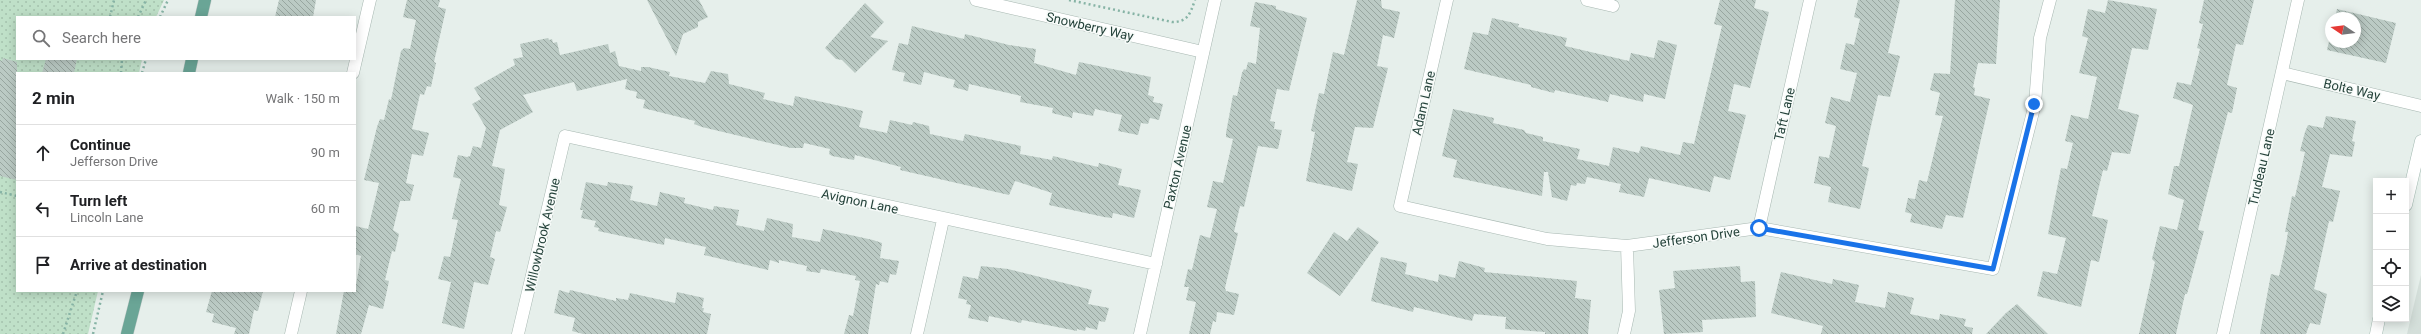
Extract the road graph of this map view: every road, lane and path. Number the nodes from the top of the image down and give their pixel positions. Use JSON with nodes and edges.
{"nodes":[{"id":1,"x":114,"y":0,"type":"edge"},
{"id":2,"x":146,"y":0,"type":"edge"},
{"id":3,"x":168,"y":0,"type":"edge"},
{"id":4,"x":205,"y":0,"type":"edge"},
{"id":5,"x":370,"y":0,"type":"edge"},
{"id":6,"x":976,"y":0,"type":"edge"},
{"id":7,"x":1069,"y":0,"type":"edge"},
{"id":8,"x":1195,"y":0,"type":"edge"},
{"id":9,"x":1215,"y":0,"type":"edge"},
{"id":10,"x":1447,"y":0,"type":"edge"},
{"id":11,"x":1587,"y":0,"type":"edge"},
{"id":12,"x":1810,"y":0,"type":"edge"},
{"id":13,"x":2050,"y":0,"type":"edge"},
{"id":14,"x":2298,"y":0,"type":"edge"},
{"id":15,"x":1613,"y":6,"type":"dead end"},
{"id":16,"x":110,"y":16,"type":"edge"},
{"id":17,"x":138,"y":16,"type":"edge"},
{"id":18,"x":160,"y":16,"type":"edge"},
{"id":19,"x":202,"y":16,"type":"edge"},
{"id":20,"x":1203,"y":52,"type":"junction"},
{"id":21,"x":122,"y":60,"type":"edge"},
{"id":22,"x":146,"y":60,"type":"edge"},
{"id":23,"x":192,"y":60,"type":"edge"},
{"id":24,"x":120,"y":72,"type":"edge"},
{"id":25,"x":142,"y":72,"type":"edge"},
{"id":26,"x":189,"y":72,"type":"edge"},
{"id":27,"x":353,"y":72,"type":"edge"},
{"id":28,"x":2282,"y":74,"type":"junction"},
{"id":29,"x":2421,"y":106,"type":"edge"},
{"id":30,"x":565,"y":136,"type":"joint"},
{"id":31,"x":2421,"y":142,"type":"edge"},
{"id":32,"x":0,"y":192,"type":"edge"},
{"id":33,"x":2409,"y":192,"type":"edge"},
{"id":34,"x":16,"y":196,"type":"edge"},
{"id":35,"x":1400,"y":206,"type":"joint"},
{"id":36,"x":943,"y":220,"type":"junction"},
{"id":37,"x":1759,"y":228,"type":"junction"},
{"id":38,"x":1627,"y":246,"type":"junction"},
{"id":39,"x":1156,"y":264,"type":"junction"},
{"id":40,"x":77,"y":292,"type":"edge"},
{"id":41,"x":103,"y":292,"type":"edge"},
{"id":42,"x":138,"y":292,"type":"edge"},
{"id":43,"x":301,"y":292,"type":"edge"},
{"id":44,"x":2378,"y":322,"type":"edge"},
{"id":45,"x":63,"y":334,"type":"edge"},
{"id":46,"x":93,"y":334,"type":"edge"},
{"id":47,"x":127,"y":334,"type":"edge"},
{"id":48,"x":291,"y":334,"type":"edge"},
{"id":49,"x":518,"y":334,"type":"edge"},
{"id":50,"x":917,"y":334,"type":"edge"},
{"id":51,"x":1140,"y":334,"type":"edge"},
{"id":52,"x":1624,"y":334,"type":"edge"},
{"id":53,"x":2223,"y":334,"type":"edge"},
{"id":54,"x":2376,"y":334,"type":"edge"}],
"edges":[{"from":1,"to":16,"type":"path"},
{"from":2,"to":17,"type":"path"},
{"from":3,"to":18,"type":"path"},
{"from":4,"to":19,"type":"main road"},
{"from":5,"to":27,"type":"street"},
{"from":6,"to":20,"type":"street","name":"Snowberry Way"},
{"from":7,"to":8,"type":"path"},
{"from":9,"to":20,"type":"street","name":"Paxton Avenue"},
{"from":10,"to":35,"type":"street","name":"Adam Lane"},
{"from":11,"to":15,"type":"street"},
{"from":12,"to":37,"type":"street","name":"Taft Lane"},
{"from":13,"to":37,"type":"street","name":"Jefferson Drive"},
{"from":14,"to":28,"type":"street","name":"Trudeau Lane"},
{"from":20,"to":39,"type":"street","name":"Paxton Avenue"},
{"from":21,"to":24,"type":"path"},
{"from":22,"to":25,"type":"path"},
{"from":23,"to":26,"type":"main road"},
{"from":28,"to":29,"type":"street","name":"Bolte Way"},
{"from":28,"to":53,"type":"street","name":"Trudeau Lane"},
{"from":30,"to":36,"type":"street","name":"Avignon Lane"},
{"from":30,"to":49,"type":"street","name":"Willowbrook Avenue"},
{"from":31,"to":33,"type":"street"},
{"from":32,"to":34,"type":"path"},
{"from":35,"to":38,"type":"street","name":"Jefferson Drive"},
{"from":36,"to":39,"type":"street","name":"Avignon Lane"},
{"from":36,"to":50,"type":"street"},
{"from":37,"to":38,"type":"street","name":"Jefferson Drive"},
{"from":38,"to":52,"type":"street"},
{"from":39,"to":51,"type":"street","name":"Paxton Avenue"},
{"from":40,"to":45,"type":"path"},
{"from":41,"to":46,"type":"path"},
{"from":42,"to":47,"type":"main road"},
{"from":43,"to":48,"type":"street"},
{"from":44,"to":54,"type":"street"}]}
